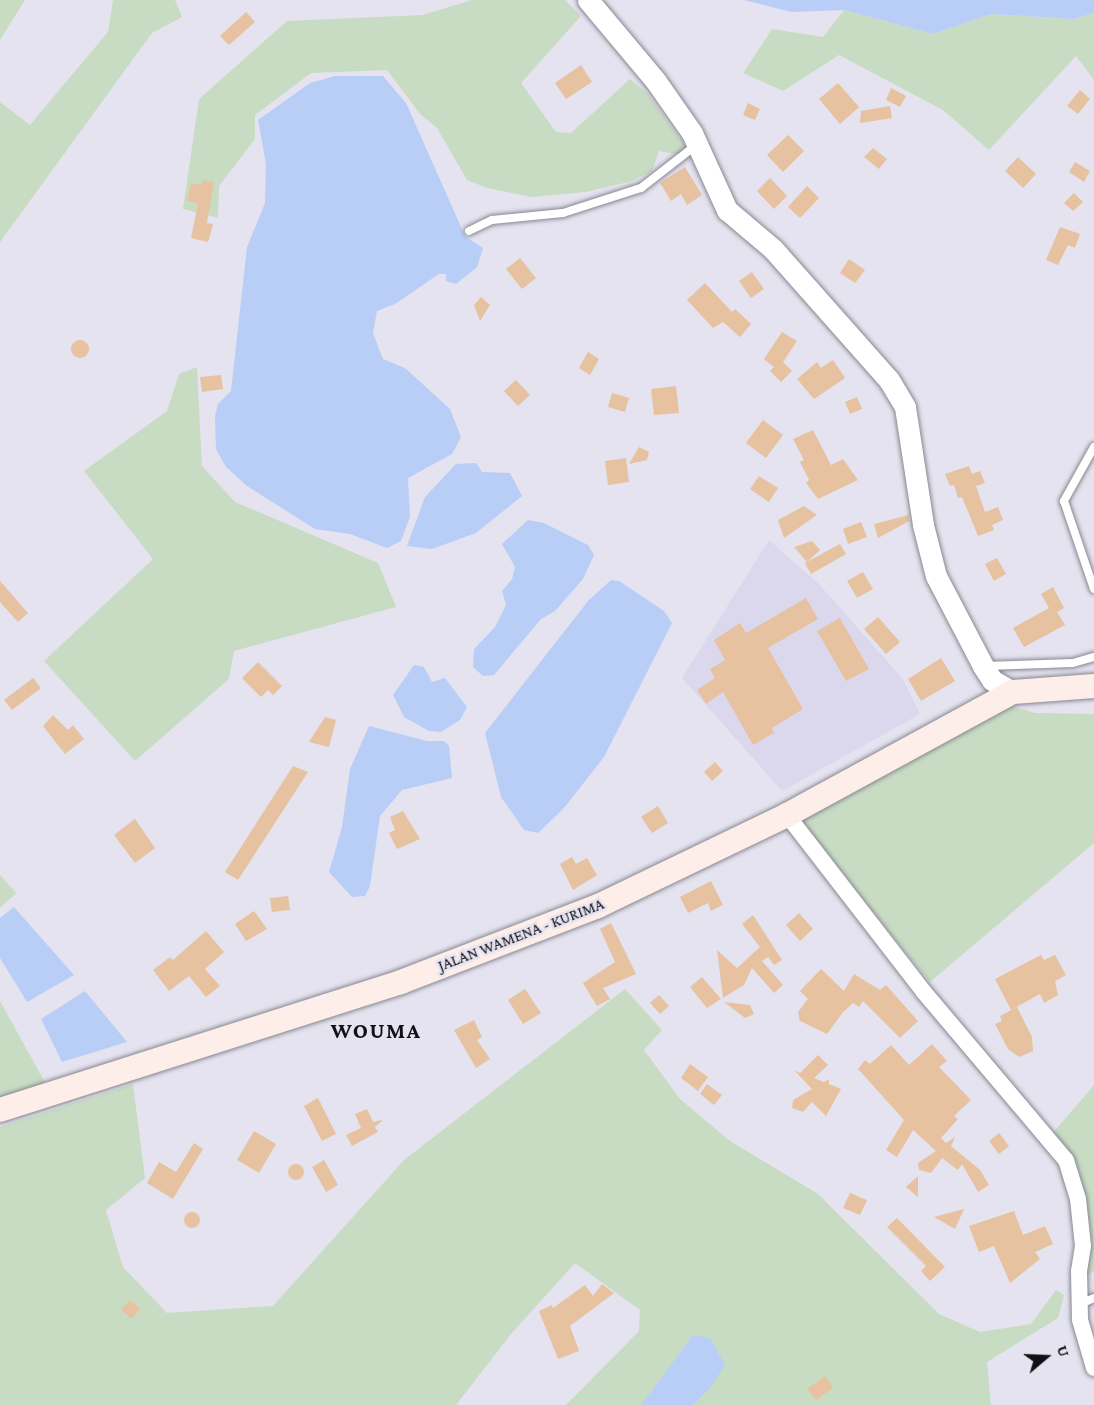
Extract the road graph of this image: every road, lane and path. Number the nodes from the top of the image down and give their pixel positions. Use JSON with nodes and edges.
{"nodes":[{"id":1,"x":588,"y":0,"type":"edge"},
{"id":2,"x":698,"y":143,"type":"junction"},
{"id":3,"x":470,"y":231,"type":"dead end"},
{"id":4,"x":1094,"y":447,"type":"edge"},
{"id":5,"x":1094,"y":589,"type":"edge"},
{"id":6,"x":1094,"y":657,"type":"edge"},
{"id":7,"x":983,"y":666,"type":"junction"},
{"id":8,"x":1094,"y":686,"type":"edge"},
{"id":9,"x":1013,"y":692,"type":"junction"},
{"id":10,"x":787,"y":815,"type":"junction"},
{"id":11,"x":0,"y":1110,"type":"edge"},
{"id":12,"x":1086,"y":1297,"type":"edge"},
{"id":13,"x":1094,"y":1368,"type":"edge"}],
"edges":[{"from":1,"to":2,"type":"street"},
{"from":2,"to":3,"type":"lane"},
{"from":2,"to":7,"type":"street"},
{"from":4,"to":5,"type":"lane"},
{"from":6,"to":7,"type":"lane"},
{"from":7,"to":9,"type":"street"},
{"from":8,"to":9,"type":"main road"},
{"from":9,"to":10,"type":"main road","name":"JALAN WAMENA - KURIMA"},
{"from":10,"to":11,"type":"main road","name":"JALAN WAMENA - KURIMA"},
{"from":10,"to":12,"type":"street"},
{"from":12,"to":13,"type":"street"}]}
